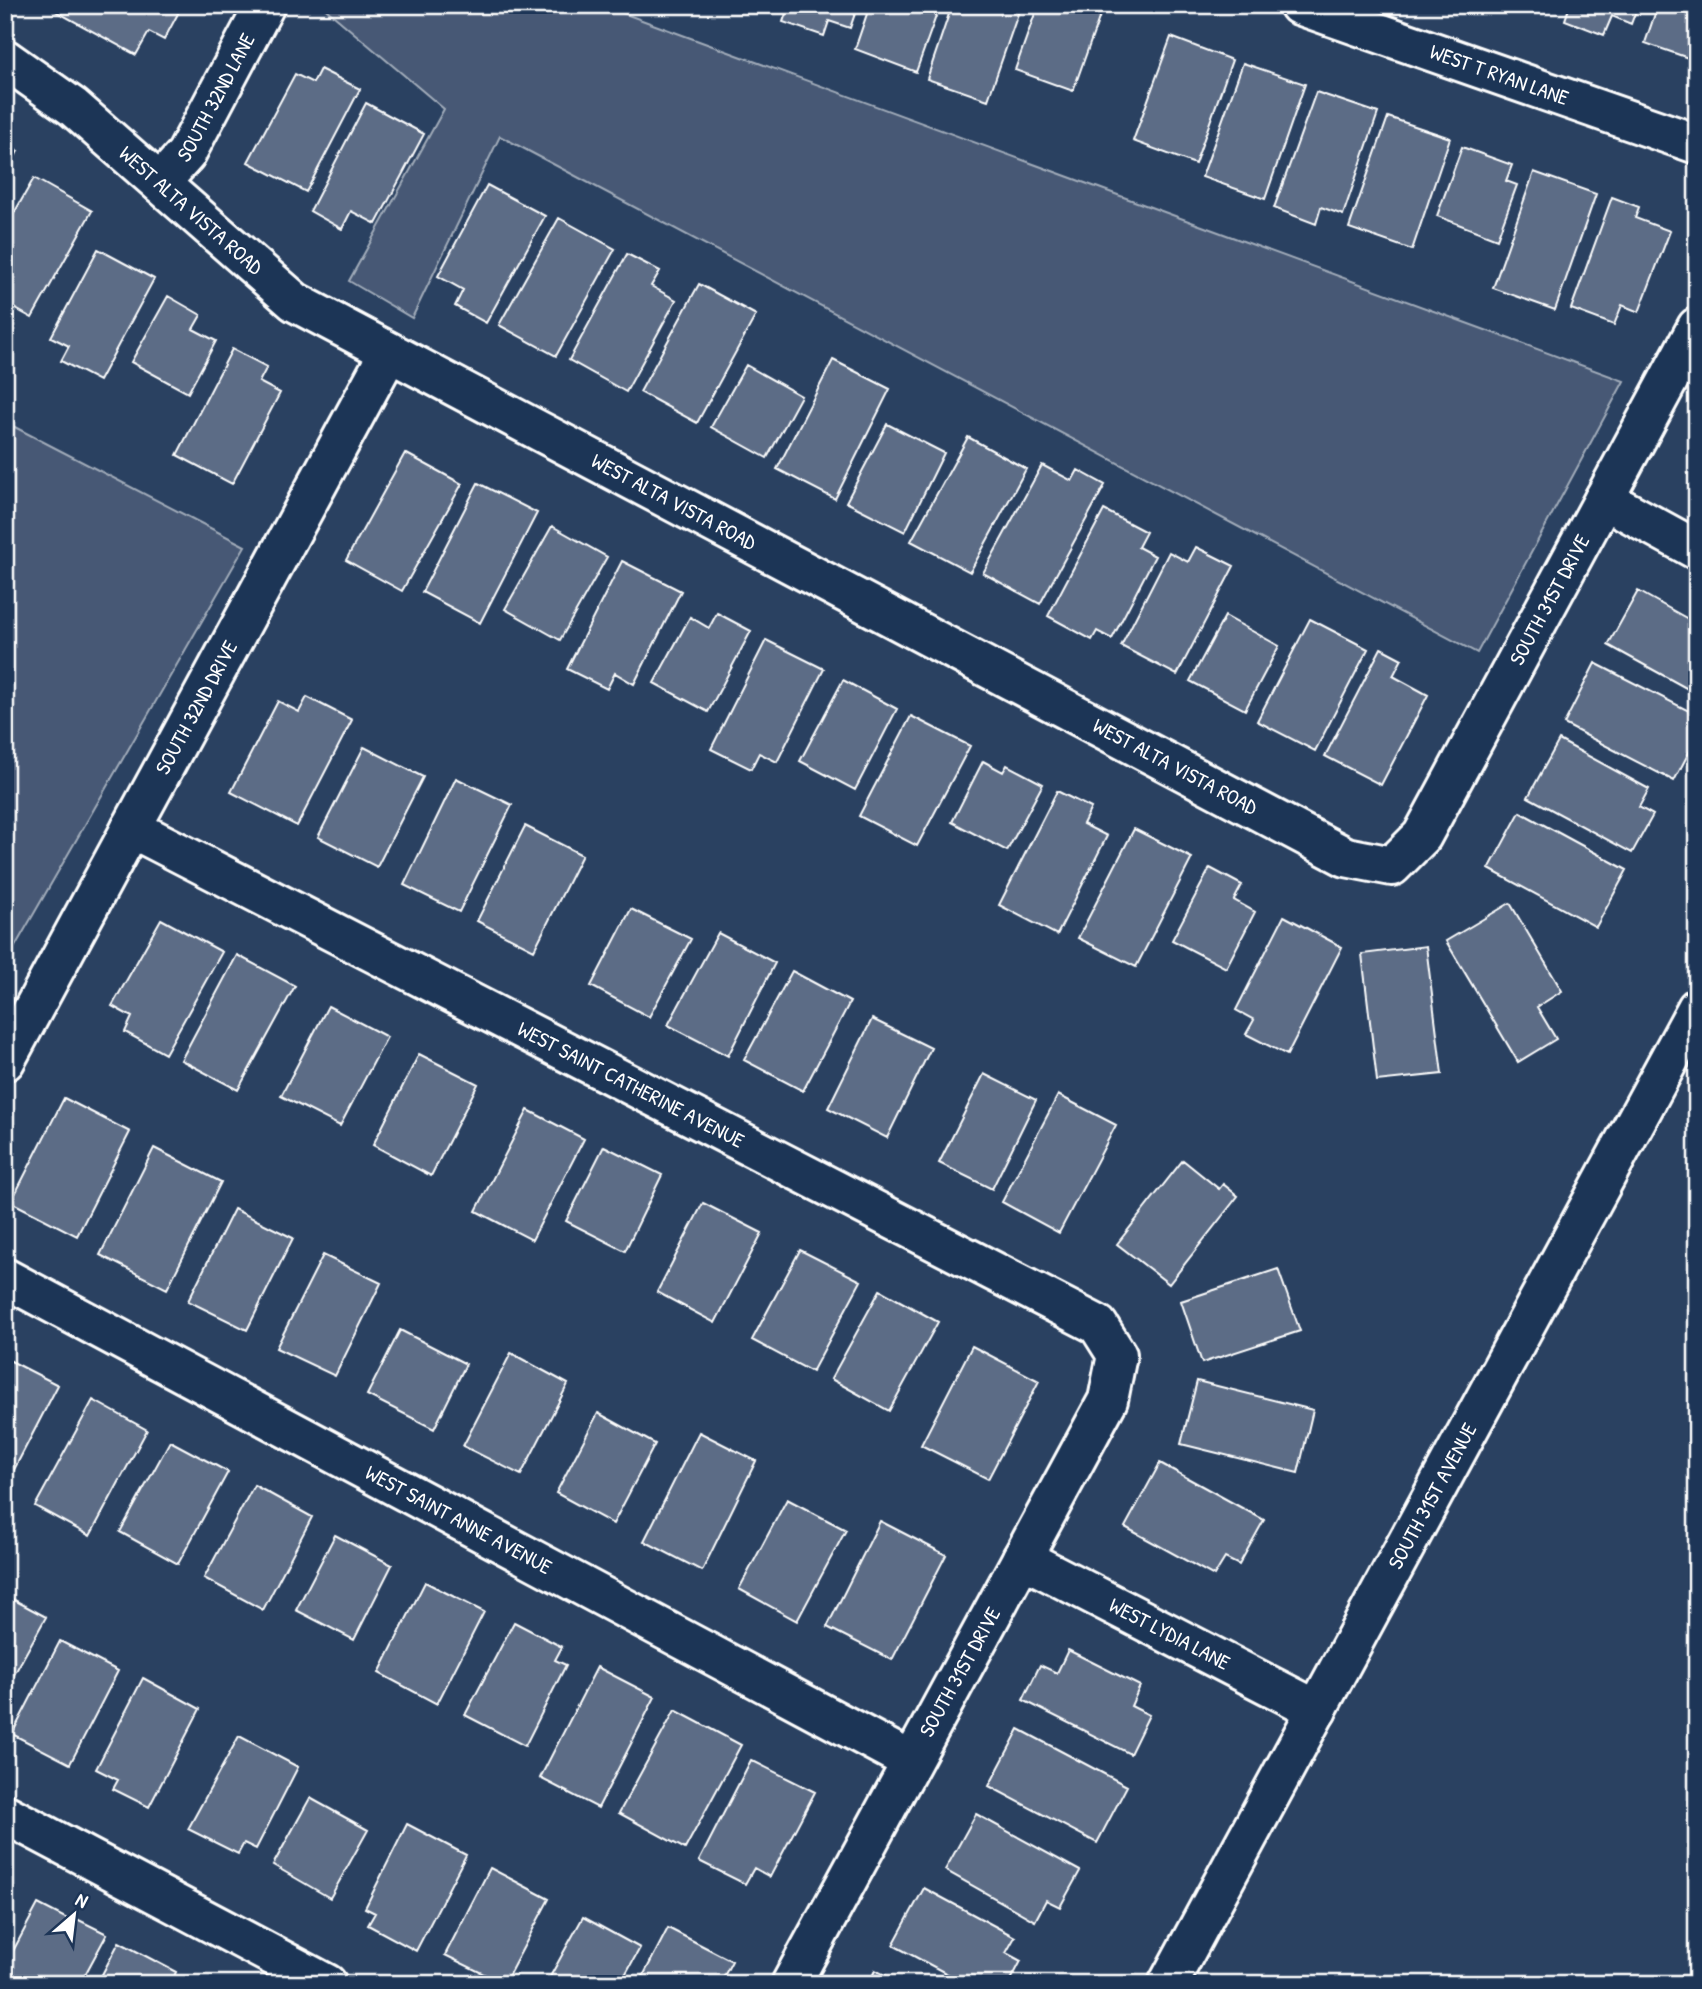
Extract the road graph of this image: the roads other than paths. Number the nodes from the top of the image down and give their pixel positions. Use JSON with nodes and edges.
{"nodes":[{"id":1,"x":265,"y":5,"type":"edge"},
{"id":2,"x":1299,"y":5,"type":"edge"},
{"id":3,"x":5,"y":59,"type":"edge"},
{"id":4,"x":1697,"y":144,"type":"edge"},
{"id":5,"x":160,"y":183,"type":"junction"},
{"id":6,"x":1697,"y":327,"type":"edge"},
{"id":7,"x":389,"y":352,"type":"junction"},
{"id":8,"x":1604,"y":499,"type":"junction"},
{"id":9,"x":1697,"y":550,"type":"edge"},
{"id":10,"x":131,"y":828,"type":"junction"},
{"id":11,"x":1392,"y":866,"type":"joint"},
{"id":12,"x":1697,"y":1008,"type":"edge"},
{"id":13,"x":5,"y":1061,"type":"edge"},
{"id":14,"x":5,"y":1278,"type":"edge"},
{"id":15,"x":1117,"y":1355,"type":"joint"},
{"id":16,"x":1022,"y":1558,"type":"junction"},
{"id":17,"x":1317,"y":1710,"type":"junction"},
{"id":18,"x":911,"y":1761,"type":"junction"},
{"id":19,"x":5,"y":1814,"type":"edge"},
{"id":20,"x":327,"y":1984,"type":"edge"},
{"id":21,"x":790,"y":1984,"type":"edge"},
{"id":22,"x":1168,"y":1984,"type":"edge"}],
"edges":[{"from":1,"to":5,"type":"street","name":"SOUTH 32ND LANE"},
{"from":2,"to":4,"type":"street","name":"WEST T RYAN LANE"},
{"from":3,"to":5,"type":"street","name":"WEST ALTA VISTA ROAD"},
{"from":5,"to":7,"type":"street","name":"WEST ALTA VISTA ROAD"},
{"from":6,"to":8,"type":"street","name":"SOUTH 31ST DRIVE"},
{"from":7,"to":10,"type":"street","name":"SOUTH 32ND DRIVE"},
{"from":7,"to":11,"type":"street","name":"WEST ALTA VISTA ROAD"},
{"from":8,"to":9,"type":"street"},
{"from":8,"to":11,"type":"street","name":"SOUTH 31ST DRIVE"},
{"from":10,"to":13,"type":"street","name":"SOUTH 32ND DRIVE"},
{"from":10,"to":15,"type":"street","name":"WEST SAINT CATHERINE AVENUE"},
{"from":12,"to":17,"type":"street","name":"SOUTH 31ST AVENUE"},
{"from":14,"to":18,"type":"street","name":"WEST SAINT ANNE AVENUE"},
{"from":15,"to":16,"type":"street","name":"SOUTH 31ST DRIVE"},
{"from":16,"to":17,"type":"street","name":"WEST LYDIA LANE"},
{"from":16,"to":18,"type":"street","name":"SOUTH 31ST DRIVE"},
{"from":17,"to":22,"type":"street","name":"SOUTH 31ST AVENUE"},
{"from":18,"to":21,"type":"street","name":"SOUTH 31ST DRIVE"},
{"from":19,"to":20,"type":"street"}]}
